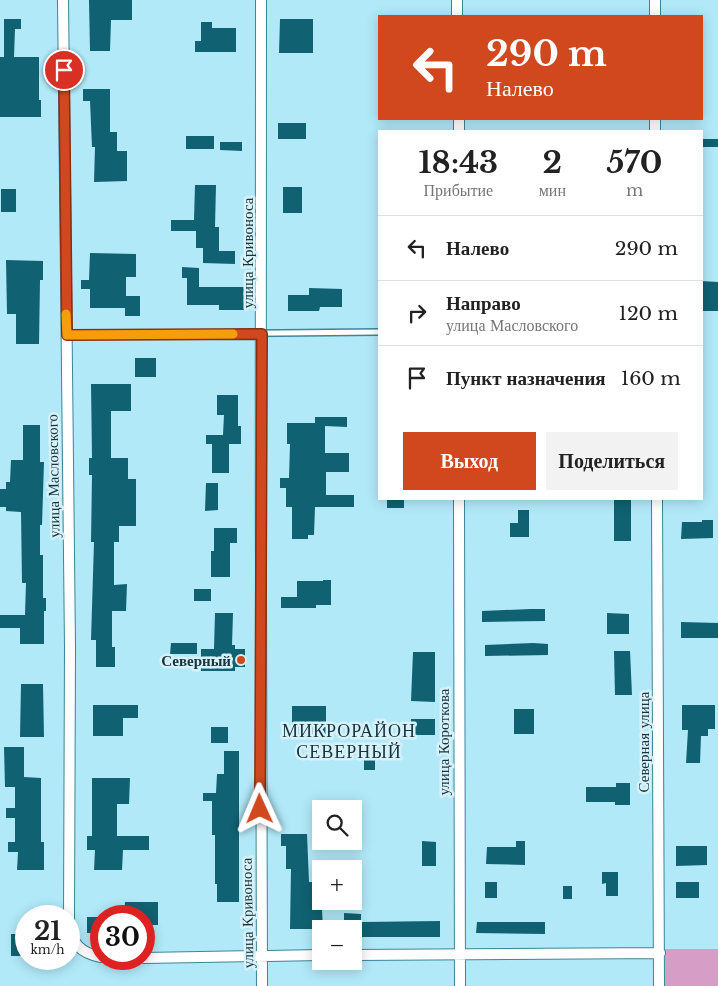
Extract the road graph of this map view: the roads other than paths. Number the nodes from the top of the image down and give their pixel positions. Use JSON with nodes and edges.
{"nodes":[{"id":1,"x":63,"y":0,"type":"edge"},
{"id":2,"x":261,"y":0,"type":"edge"},
{"id":3,"x":457,"y":0,"type":"edge"},
{"id":4,"x":655,"y":0,"type":"edge"},
{"id":5,"x":457,"y":15,"type":"edge"},
{"id":6,"x":655,"y":15,"type":"edge"},
{"id":7,"x":378,"y":332,"type":"edge"},
{"id":8,"x":262,"y":334,"type":"junction"},
{"id":9,"x":67,"y":335,"type":"junction"},
{"id":10,"x":459,"y":500,"type":"edge"},
{"id":11,"x":657,"y":500,"type":"edge"},
{"id":12,"x":660,"y":952,"type":"junction"},
{"id":13,"x":90,"y":954,"type":"edge"},
{"id":14,"x":262,"y":955,"type":"junction"},
{"id":15,"x":312,"y":955,"type":"edge"},
{"id":16,"x":362,"y":955,"type":"edge"},
{"id":17,"x":459,"y":955,"type":"junction"},
{"id":18,"x":155,"y":958,"type":"edge"},
{"id":19,"x":262,"y":986,"type":"edge"},
{"id":20,"x":460,"y":986,"type":"edge"},
{"id":21,"x":659,"y":986,"type":"edge"}],
"edges":[{"from":1,"to":9,"type":"street","name":"улица Масловского"},
{"from":2,"to":8,"type":"street","name":"улица Кривоноса"},
{"from":3,"to":5,"type":"street"},
{"from":4,"to":6,"type":"street"},
{"from":7,"to":8,"type":"lane"},
{"from":8,"to":9,"type":"lane"},
{"from":8,"to":14,"type":"street","name":"улица Кривоноса"},
{"from":9,"to":13,"type":"street","name":"улица Масловского"},
{"from":10,"to":17,"type":"street","name":"улица Короткова"},
{"from":11,"to":12,"type":"street","name":"Северная улица"},
{"from":12,"to":17,"type":"street"},
{"from":12,"to":21,"type":"street","name":"Северная улица"},
{"from":14,"to":15,"type":"street"},
{"from":14,"to":18,"type":"street"},
{"from":14,"to":19,"type":"street","name":"улица Кривоноса"},
{"from":16,"to":17,"type":"street"},
{"from":17,"to":20,"type":"street","name":"улица Короткова"}]}
